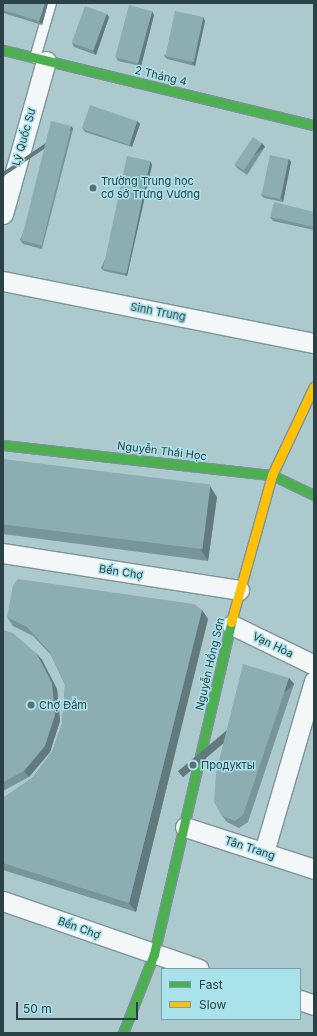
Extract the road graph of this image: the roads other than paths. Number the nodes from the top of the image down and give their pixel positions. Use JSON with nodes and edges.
{"nodes":[{"id":1,"x":51,"y":3,"type":"edge"},
{"id":2,"x":3,"y":50,"type":"edge"},
{"id":3,"x":40,"y":59,"type":"junction"},
{"id":4,"x":313,"y":122,"type":"edge"},
{"id":5,"x":3,"y":214,"type":"edge"},
{"id":6,"x":3,"y":281,"type":"edge"},
{"id":7,"x":314,"y":343,"type":"edge"},
{"id":8,"x":314,"y":386,"type":"edge"},
{"id":9,"x":3,"y":445,"type":"edge"},
{"id":10,"x":272,"y":475,"type":"junction"},
{"id":11,"x":314,"y":495,"type":"edge"},
{"id":12,"x":3,"y":553,"type":"edge"},
{"id":13,"x":239,"y":590,"type":"junction"},
{"id":14,"x":232,"y":625,"type":"junction"},
{"id":15,"x":314,"y":665,"type":"edge"},
{"id":16,"x":314,"y":681,"type":"edge"},
{"id":17,"x":185,"y":827,"type":"junction"},
{"id":18,"x":264,"y":852,"type":"junction"},
{"id":19,"x":314,"y":869,"type":"edge"},
{"id":20,"x":3,"y":901,"type":"edge"},
{"id":21,"x":154,"y":954,"type":"junction"},
{"id":22,"x":196,"y":968,"type":"edge"},
{"id":23,"x":301,"y":1000,"type":"edge"},
{"id":24,"x":314,"y":1005,"type":"edge"},
{"id":25,"x":125,"y":1032,"type":"edge"}],
"edges":[{"from":1,"to":3,"type":"lane"},
{"from":2,"to":3,"type":"street","name":"2 Tháng 4"},
{"from":3,"to":4,"type":"street","name":"2 Tháng 4"},
{"from":3,"to":5,"type":"street","name":"Lý Quốc Sư"},
{"from":6,"to":7,"type":"street","name":"Sinh Trung"},
{"from":8,"to":10,"type":"street","name":"Nguyễn Hồng Sơn"},
{"from":9,"to":10,"type":"street","name":"Nguyễn Thái Học"},
{"from":10,"to":11,"type":"street","name":"Nguyễn Thái Học"},
{"from":10,"to":13,"type":"street","name":"Nguyễn Hồng Sơn"},
{"from":12,"to":13,"type":"street","name":"Bến Chợ"},
{"from":13,"to":14,"type":"street","name":"Nguyễn Hồng Sơn"},
{"from":14,"to":15,"type":"street","name":"Vạn Hòa"},
{"from":14,"to":17,"type":"street","name":"Nguyễn Hồng Sơn"},
{"from":16,"to":18,"type":"street"},
{"from":17,"to":18,"type":"street","name":"Tân Trang"},
{"from":17,"to":21,"type":"street","name":"Nguyễn Hồng Sơn"},
{"from":18,"to":19,"type":"street","name":"Tân Trang"},
{"from":20,"to":21,"type":"street","name":"Bến Chợ"},
{"from":21,"to":22,"type":"street","name":"Bến Chợ"},
{"from":21,"to":25,"type":"street","name":"Nguyễn Hồng Sơn"},
{"from":23,"to":24,"type":"street"}]}
